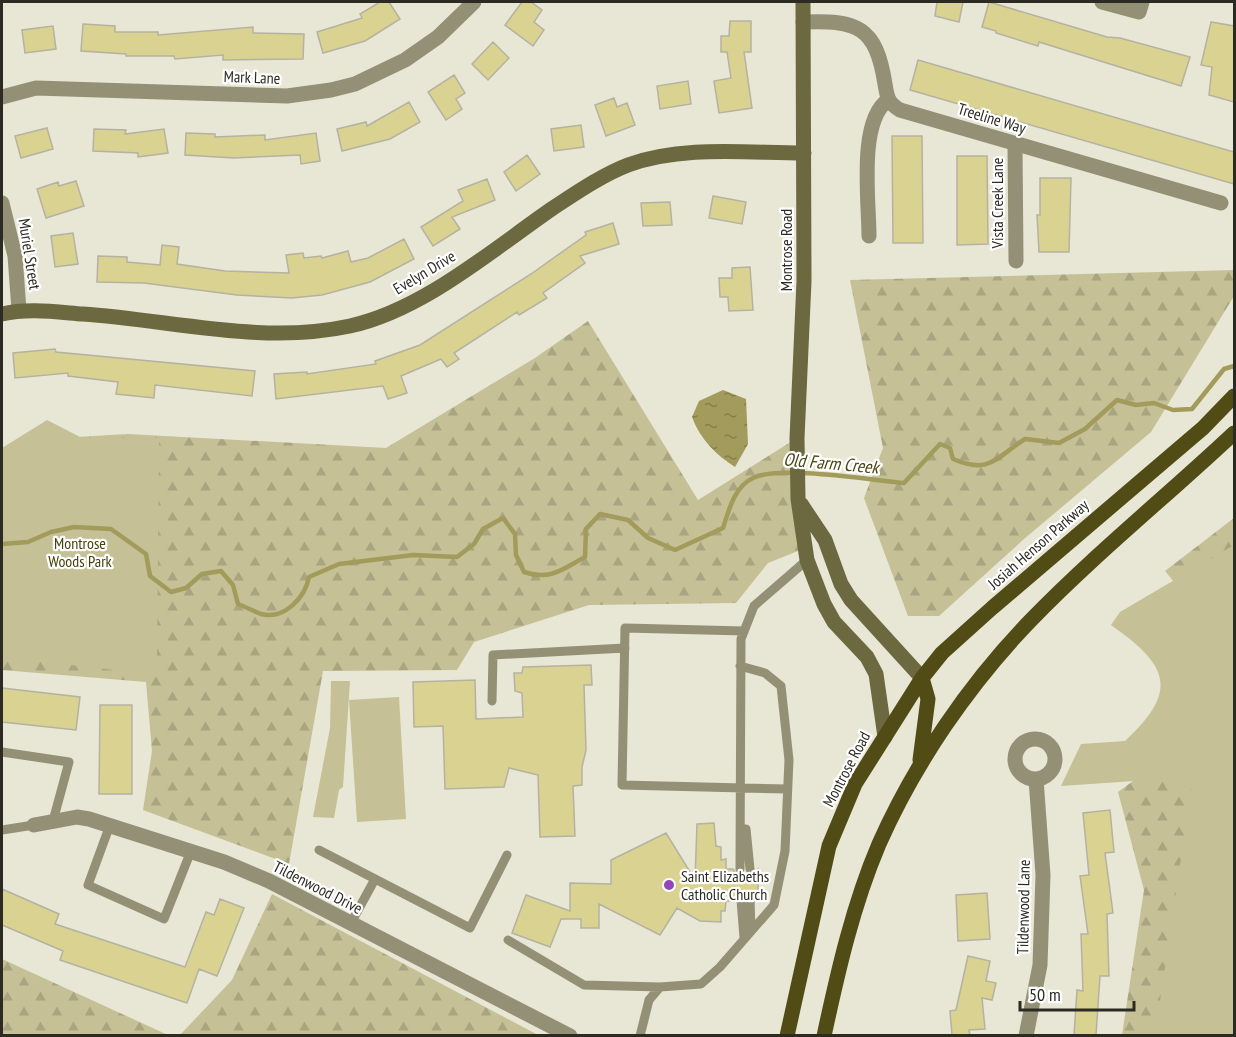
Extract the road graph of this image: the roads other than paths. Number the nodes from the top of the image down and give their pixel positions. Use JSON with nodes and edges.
{"nodes":[{"id":1,"x":474,"y":2,"type":"edge"},
{"id":2,"x":803,"y":2,"type":"edge"},
{"id":3,"x":1102,"y":2,"type":"edge"},
{"id":4,"x":1142,"y":2,"type":"edge"},
{"id":5,"x":803,"y":22,"type":"junction"},
{"id":6,"x":2,"y":97,"type":"edge"},
{"id":7,"x":888,"y":100,"type":"junction"},
{"id":8,"x":1015,"y":144,"type":"junction"},
{"id":9,"x":804,"y":153,"type":"junction"},
{"id":10,"x":2,"y":203,"type":"edge"},
{"id":11,"x":1221,"y":203,"type":"dead end"},
{"id":12,"x":869,"y":236,"type":"dead end"},
{"id":13,"x":1016,"y":261,"type":"dead end"},
{"id":14,"x":19,"y":310,"type":"junction"},
{"id":15,"x":2,"y":314,"type":"edge"},
{"id":16,"x":1230,"y":401,"type":"edge"},
{"id":17,"x":1234,"y":433,"type":"edge"},
{"id":18,"x":798,"y":499,"type":"junction"},
{"id":19,"x":807,"y":560,"type":"junction"},
{"id":20,"x":744,"y":632,"type":"junction"},
{"id":21,"x":625,"y":648,"type":"junction"},
{"id":22,"x":740,"y":666,"type":"junction"},
{"id":23,"x":922,"y":678,"type":"junction"},
{"id":24,"x":492,"y":701,"type":"dead end"},
{"id":25,"x":885,"y":737,"type":"junction"},
{"id":26,"x":2,"y":752,"type":"edge"},
{"id":27,"x":919,"y":768,"type":"junction"},
{"id":28,"x":1036,"y":779,"type":"dead end"},
{"id":29,"x":741,"y":788,"type":"junction"},
{"id":30,"x":787,"y":789,"type":"junction"},
{"id":31,"x":53,"y":821,"type":"junction"},
{"id":32,"x":34,"y":825,"type":"joint"},
{"id":33,"x":110,"y":825,"type":"junction"},
{"id":34,"x":2,"y":830,"type":"edge"},
{"id":35,"x":319,"y":850,"type":"dead end"},
{"id":36,"x":191,"y":851,"type":"junction"},
{"id":37,"x":507,"y":855,"type":"dead end"},
{"id":38,"x":745,"y":869,"type":"dead end"},
{"id":39,"x":375,"y":879,"type":"junction"},
{"id":40,"x":351,"y":923,"type":"junction"},
{"id":41,"x":751,"y":930,"type":"junction"},
{"id":42,"x":744,"y":938,"type":"junction"},
{"id":43,"x":508,"y":940,"type":"dead end"},
{"id":44,"x":660,"y":987,"type":"junction"},
{"id":45,"x":570,"y":1035,"type":"edge"},
{"id":46,"x":640,"y":1035,"type":"edge"},
{"id":47,"x":787,"y":1035,"type":"edge"},
{"id":48,"x":824,"y":1035,"type":"edge"},
{"id":49,"x":1026,"y":1035,"type":"edge"}],
"edges":[{"from":1,"to":6,"type":"street","name":"Mark Lane"},
{"from":2,"to":5,"type":"street","name":"Montrose Road"},
{"from":3,"to":4,"type":"street"},
{"from":5,"to":7,"type":"street"},
{"from":5,"to":9,"type":"street","name":"Montrose Road"},
{"from":7,"to":8,"type":"street","name":"Treeline Way"},
{"from":7,"to":12,"type":"street"},
{"from":8,"to":11,"type":"street","name":"Treeline Way"},
{"from":8,"to":13,"type":"street","name":"Vista Creek Lane"},
{"from":9,"to":14,"type":"street","name":"Evelyn Drive"},
{"from":9,"to":18,"type":"street","name":"Montrose Road"},
{"from":10,"to":14,"type":"street","name":"Muriel Street"},
{"from":14,"to":15,"type":"street","name":"Evelyn Drive"},
{"from":16,"to":23,"type":"main road","name":"Josiah Henson Parkway"},
{"from":17,"to":27,"type":"main road"},
{"from":18,"to":19,"type":"street","name":"Montrose Road"},
{"from":18,"to":23,"type":"street"},
{"from":19,"to":20,"type":"lane"},
{"from":19,"to":25,"type":"street","name":"Montrose Road"},
{"from":20,"to":21,"type":"lane"},
{"from":20,"to":22,"type":"lane"},
{"from":21,"to":24,"type":"lane"},
{"from":21,"to":29,"type":"lane"},
{"from":22,"to":29,"type":"lane"},
{"from":22,"to":30,"type":"lane"},
{"from":23,"to":25,"type":"main road","name":"Josiah Henson Parkway"},
{"from":23,"to":27,"type":"main road"},
{"from":25,"to":47,"type":"main road","name":"Montrose Road"},
{"from":26,"to":31,"type":"lane"},
{"from":27,"to":48,"type":"main road"},
{"from":28,"to":49,"type":"street","name":"Tildenwood Lane"},
{"from":29,"to":30,"type":"lane"},
{"from":29,"to":38,"type":"lane"},
{"from":30,"to":41,"type":"lane"},
{"from":31,"to":32,"type":"street","name":"Tildenwood Drive"},
{"from":31,"to":33,"type":"street","name":"Tildenwood Drive"},
{"from":32,"to":34,"type":"lane"},
{"from":33,"to":36,"type":"street","name":"Tildenwood Drive"},
{"from":33,"to":36,"type":"lane"},
{"from":35,"to":39,"type":"lane"},
{"from":36,"to":40,"type":"street","name":"Tildenwood Drive"},
{"from":37,"to":39,"type":"lane"},
{"from":39,"to":40,"type":"lane"},
{"from":40,"to":45,"type":"street","name":"Tildenwood Drive"},
{"from":41,"to":42,"type":"lane"},
{"from":41,"to":42,"type":"lane"},
{"from":42,"to":44,"type":"lane"},
{"from":43,"to":44,"type":"lane"},
{"from":44,"to":46,"type":"lane"}]}
